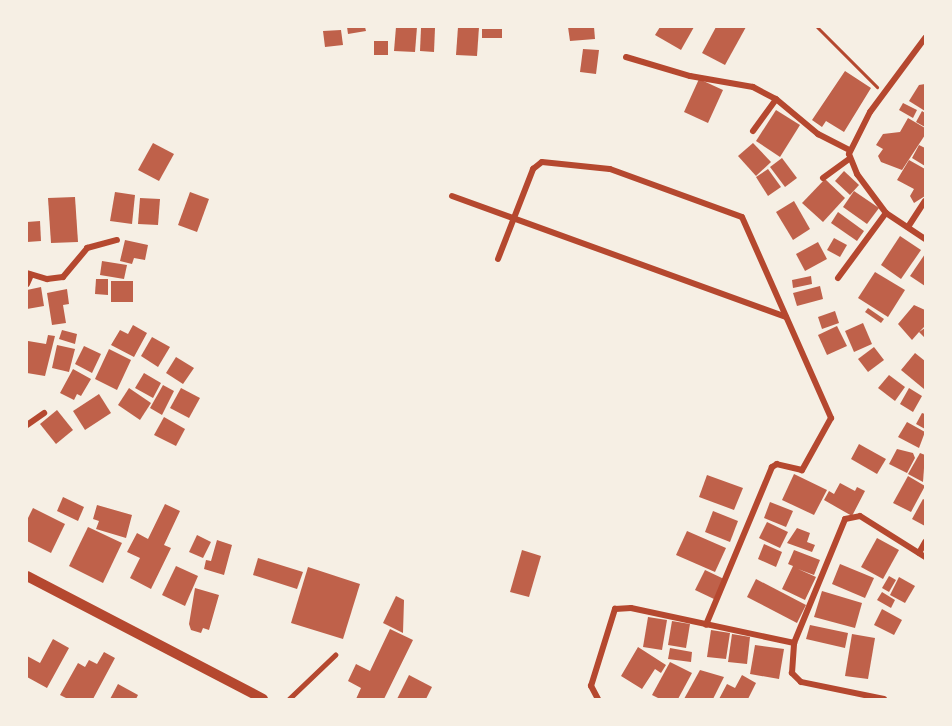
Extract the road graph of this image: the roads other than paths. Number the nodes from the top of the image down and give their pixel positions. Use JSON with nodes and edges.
{"nodes":[{"id":1,"x":925,"y":38,"type":"edge"},
{"id":2,"x":626,"y":57,"type":"dead end"},
{"id":3,"x":776,"y":99,"type":"junction"},
{"id":4,"x":753,"y":131,"type":"dead end"},
{"id":5,"x":850,"y":150,"type":"junction"},
{"id":6,"x":849,"y":159,"type":"junction"},
{"id":7,"x":823,"y":178,"type":"dead end"},
{"id":8,"x":452,"y":196,"type":"dead end"},
{"id":9,"x":925,"y":201,"type":"edge"},
{"id":10,"x":886,"y":213,"type":"junction"},
{"id":11,"x":514,"y":218,"type":"junction"},
{"id":12,"x":908,"y":227,"type":"junction"},
{"id":13,"x":925,"y":239,"type":"edge"},
{"id":14,"x":117,"y":240,"type":"dead end"},
{"id":15,"x":498,"y":259,"type":"dead end"},
{"id":16,"x":29,"y":274,"type":"edge"},
{"id":17,"x":838,"y":278,"type":"dead end"},
{"id":18,"x":27,"y":284,"type":"edge"},
{"id":19,"x":786,"y":317,"type":"junction"},
{"id":20,"x":44,"y":413,"type":"dead end"},
{"id":21,"x":27,"y":425,"type":"edge"},
{"id":22,"x":925,"y":543,"type":"edge"},
{"id":23,"x":922,"y":555,"type":"edge"},
{"id":24,"x":27,"y":576,"type":"edge"},
{"id":25,"x":706,"y":625,"type":"junction"},
{"id":26,"x":794,"y":643,"type":"junction"},
{"id":27,"x":335,"y":655,"type":"dead end"},
{"id":28,"x":263,"y":699,"type":"edge"},
{"id":29,"x":289,"y":699,"type":"edge"},
{"id":30,"x":598,"y":699,"type":"edge"},
{"id":31,"x":884,"y":699,"type":"edge"}],
"edges":[{"from":1,"to":5,"type":"street"},
{"from":2,"to":3,"type":"street"},
{"from":3,"to":4,"type":"street"},
{"from":3,"to":5,"type":"street"},
{"from":5,"to":6,"type":"street"},
{"from":6,"to":7,"type":"street"},
{"from":6,"to":10,"type":"street"},
{"from":8,"to":11,"type":"street"},
{"from":9,"to":12,"type":"street"},
{"from":10,"to":12,"type":"street"},
{"from":10,"to":17,"type":"street"},
{"from":11,"to":15,"type":"street"},
{"from":11,"to":19,"type":"street"},
{"from":11,"to":19,"type":"street"},
{"from":12,"to":13,"type":"street"},
{"from":14,"to":16,"type":"street"},
{"from":16,"to":18,"type":"street"},
{"from":19,"to":25,"type":"street"},
{"from":20,"to":21,"type":"street"},
{"from":22,"to":23,"type":"street"},
{"from":23,"to":26,"type":"street"},
{"from":24,"to":28,"type":"street"},
{"from":25,"to":26,"type":"street"},
{"from":25,"to":30,"type":"street"},
{"from":26,"to":31,"type":"street"},
{"from":27,"to":29,"type":"lane"}]}
